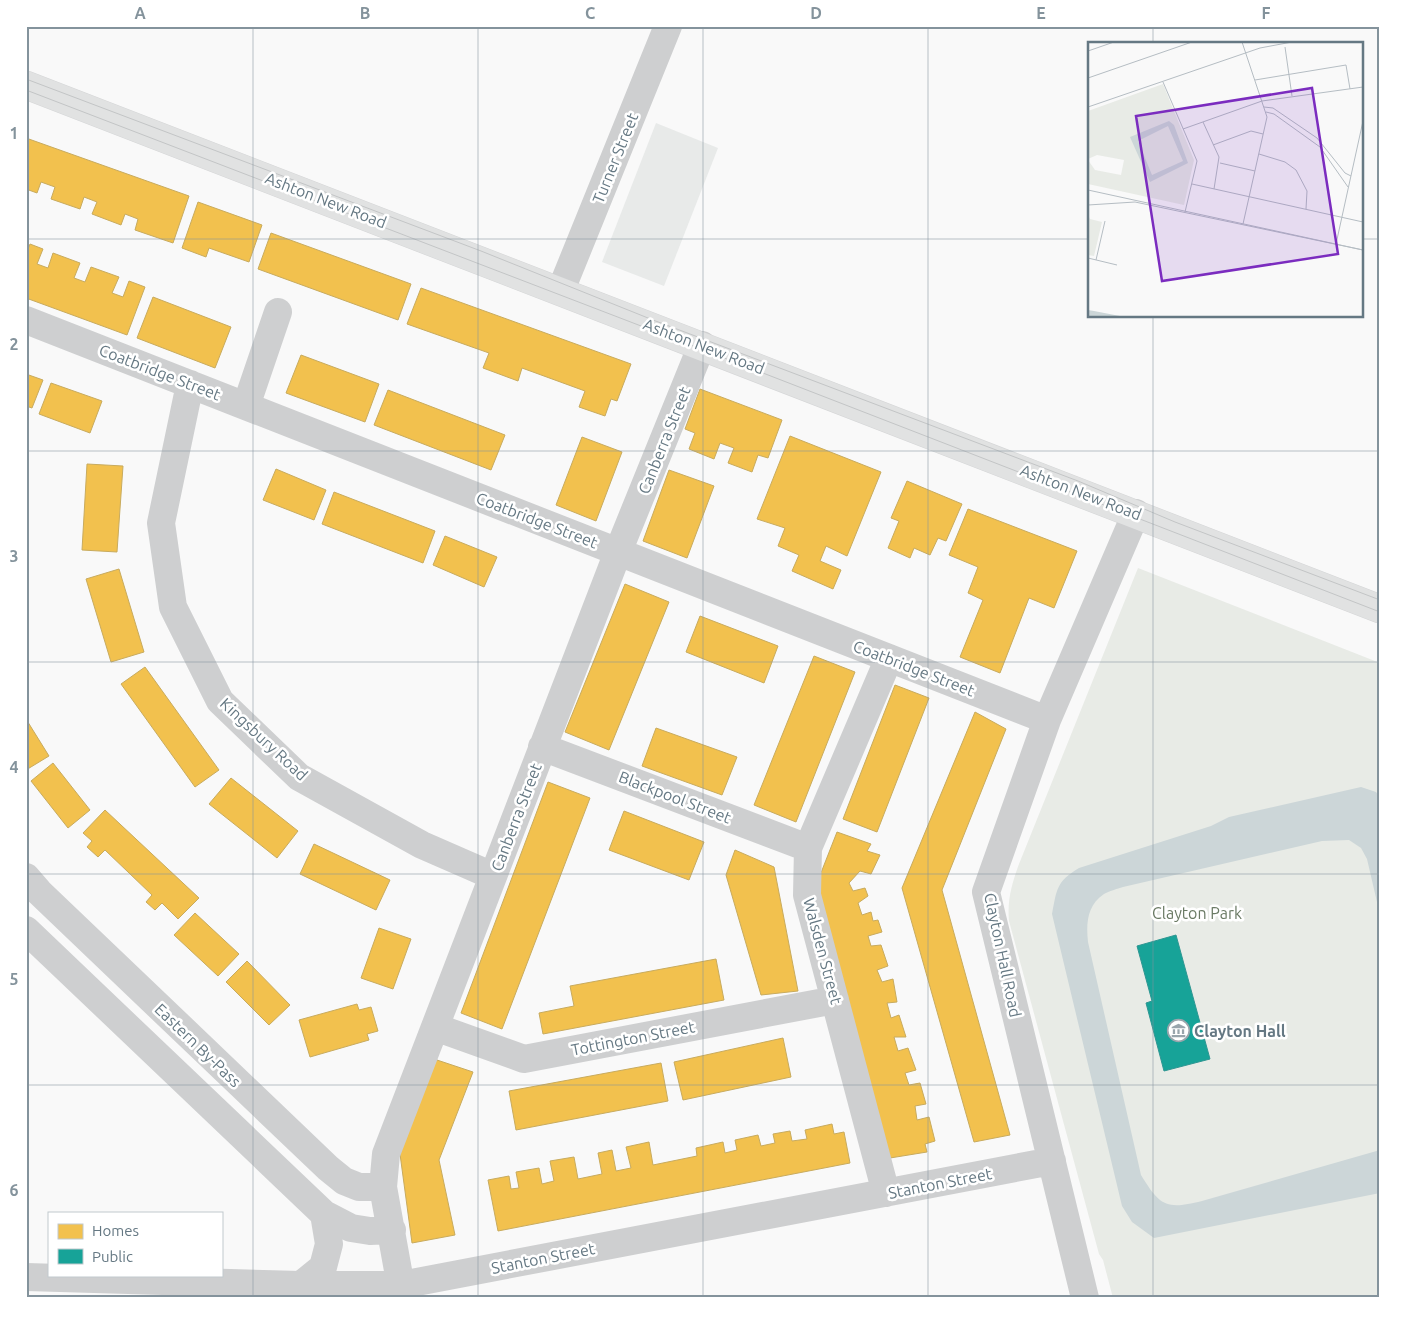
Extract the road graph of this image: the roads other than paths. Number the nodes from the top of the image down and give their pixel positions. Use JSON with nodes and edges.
{"nodes":[{"id":1,"x":668,"y":26,"type":"edge"},
{"id":2,"x":26,"y":85,"type":"edge"},
{"id":3,"x":561,"y":290,"type":"junction"},
{"id":4,"x":278,"y":312,"type":"dead end"},
{"id":5,"x":26,"y":320,"type":"edge"},
{"id":6,"x":702,"y":345,"type":"junction"},
{"id":7,"x":190,"y":384,"type":"junction"},
{"id":8,"x":246,"y":406,"type":"junction"},
{"id":9,"x":1136,"y":513,"type":"junction"},
{"id":10,"x":618,"y":552,"type":"junction"},
{"id":11,"x":1380,"y":609,"type":"edge"},
{"id":12,"x":889,"y":658,"type":"junction"},
{"id":13,"x":1047,"y":720,"type":"junction"},
{"id":14,"x":542,"y":747,"type":"junction"},
{"id":15,"x":808,"y":848,"type":"junction"},
{"id":16,"x":493,"y":876,"type":"junction"},
{"id":17,"x":26,"y":877,"type":"edge"},
{"id":18,"x":26,"y":930,"type":"edge"},
{"id":19,"x":835,"y":1000,"type":"junction"},
{"id":20,"x":435,"y":1027,"type":"junction"},
{"id":21,"x":1052,"y":1161,"type":"junction"},
{"id":22,"x":383,"y":1187,"type":"junction"},
{"id":23,"x":886,"y":1193,"type":"junction"},
{"id":24,"x":324,"y":1214,"type":"junction"},
{"id":25,"x":392,"y":1230,"type":"junction"},
{"id":26,"x":26,"y":1277,"type":"edge"},
{"id":27,"x":301,"y":1285,"type":"junction"},
{"id":28,"x":161,"y":1289,"type":"edge"},
{"id":29,"x":402,"y":1292,"type":"edge"},
{"id":30,"x":1085,"y":1298,"type":"edge"}],
"edges":[{"from":1,"to":3,"type":"street","name":"Turner Street"},
{"from":2,"to":3,"type":"main road","name":"Ashton New Road"},
{"from":3,"to":6,"type":"main road","name":"Ashton New Road"},
{"from":4,"to":8,"type":"street"},
{"from":5,"to":7,"type":"street","name":"Coatbridge Street"},
{"from":6,"to":9,"type":"main road","name":"Ashton New Road"},
{"from":6,"to":10,"type":"street","name":"Canberra Street"},
{"from":7,"to":8,"type":"street","name":"Coatbridge Street"},
{"from":7,"to":16,"type":"street","name":"Kingsbury Road"},
{"from":8,"to":10,"type":"street","name":"Coatbridge Street"},
{"from":9,"to":11,"type":"main road","name":"Ashton New Road"},
{"from":9,"to":13,"type":"street","name":"Clayton Hall Road"},
{"from":10,"to":12,"type":"street","name":"Coatbridge Street"},
{"from":10,"to":14,"type":"street","name":"Canberra Street"},
{"from":12,"to":13,"type":"street","name":"Coatbridge Street"},
{"from":12,"to":15,"type":"street","name":"Walsden Street"},
{"from":13,"to":21,"type":"street","name":"Clayton Hall Road"},
{"from":14,"to":15,"type":"street","name":"Blackpool Street"},
{"from":14,"to":16,"type":"street","name":"Canberra Street"},
{"from":15,"to":19,"type":"street","name":"Walsden Street"},
{"from":16,"to":20,"type":"street","name":"Canberra Street"},
{"from":17,"to":22,"type":"street","name":"Eastern By-Pass"},
{"from":18,"to":24,"type":"street"},
{"from":19,"to":20,"type":"street","name":"Tottington Street"},
{"from":19,"to":23,"type":"street","name":"Walsden Street"},
{"from":20,"to":22,"type":"street","name":"Canberra Street"},
{"from":21,"to":23,"type":"street","name":"Stanton Street"},
{"from":21,"to":30,"type":"street","name":"Clayton Hall Road"},
{"from":22,"to":25,"type":"street","name":"Canberra Street"},
{"from":23,"to":29,"type":"street","name":"Stanton Street"},
{"from":24,"to":25,"type":"street"},
{"from":24,"to":27,"type":"street"},
{"from":25,"to":29,"type":"street","name":"Canberra Street"},
{"from":26,"to":28,"type":"street","name":"Stanton Street"},
{"from":27,"to":28,"type":"street","name":"Stanton Street"},
{"from":27,"to":29,"type":"street","name":"Stanton Street"}]}
